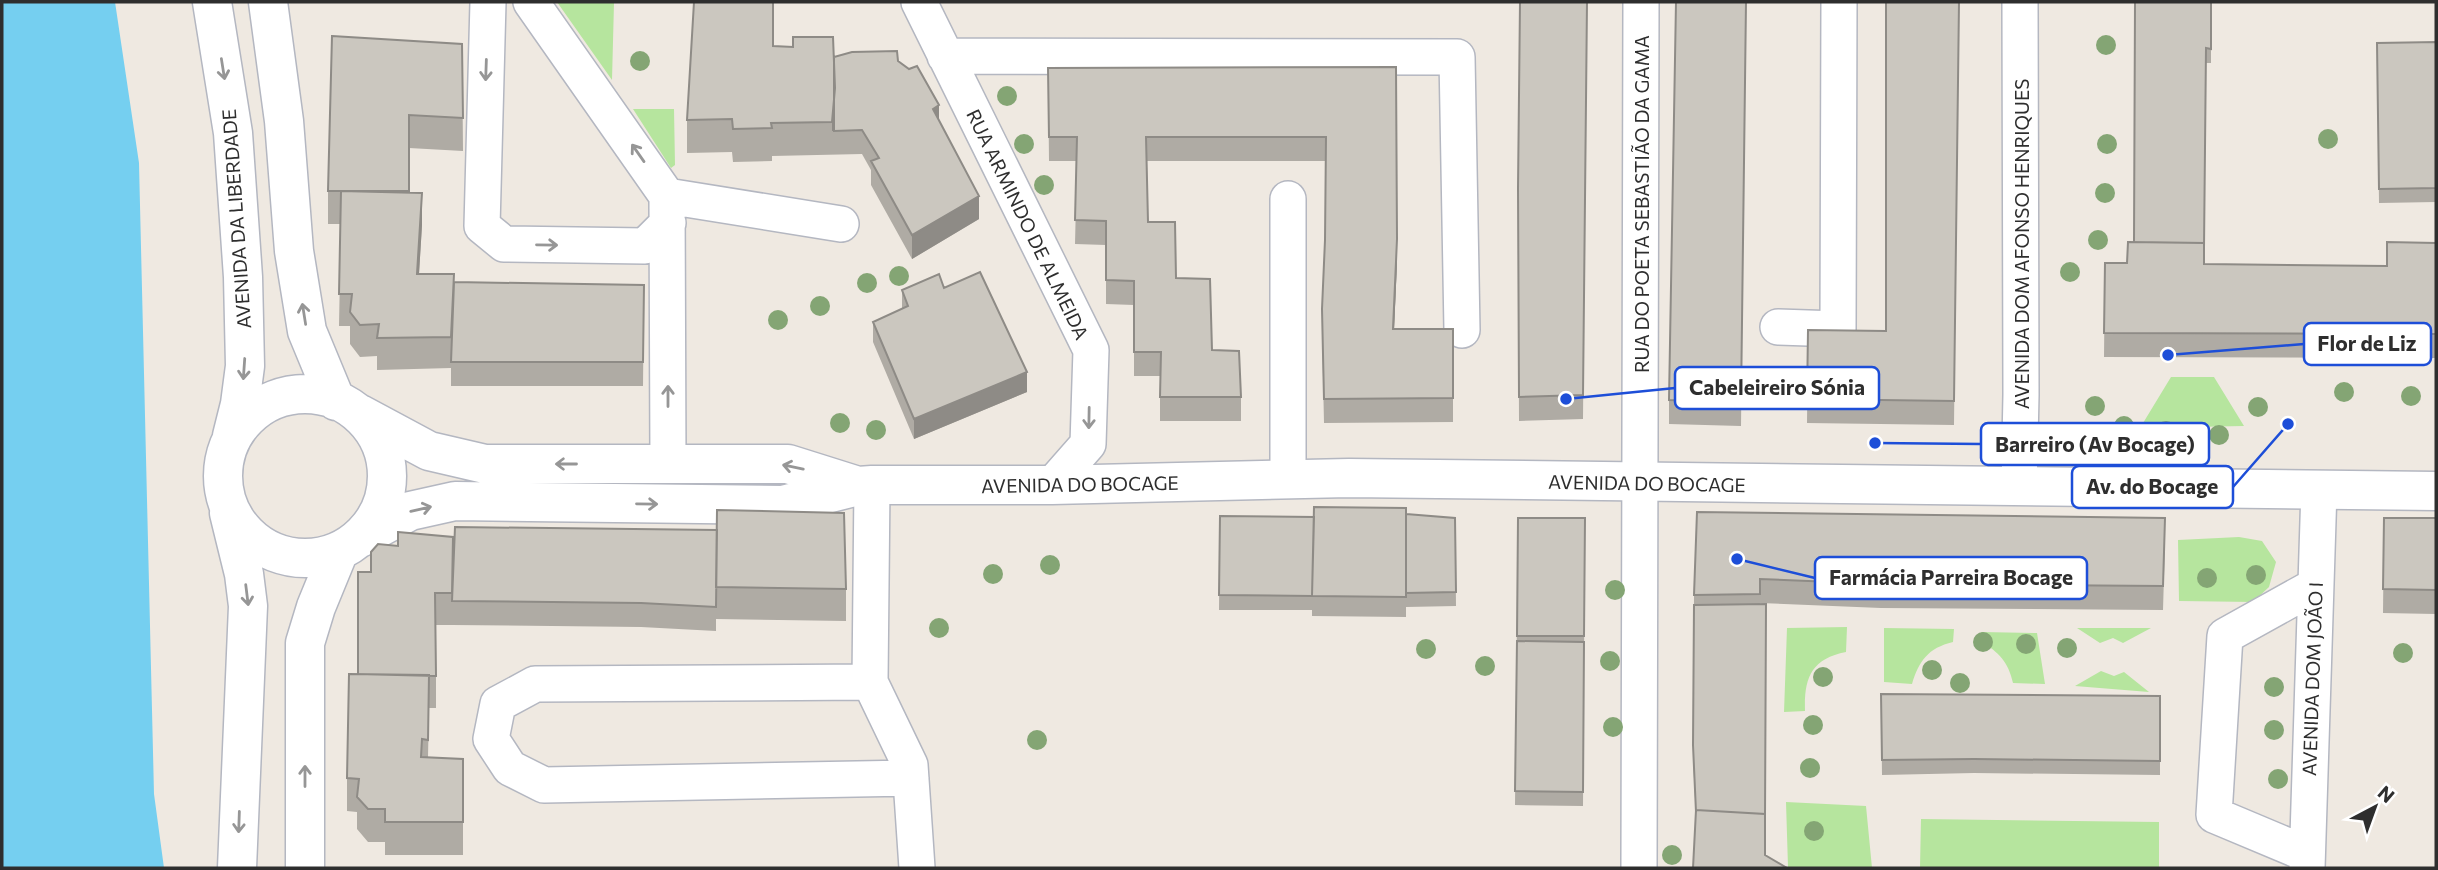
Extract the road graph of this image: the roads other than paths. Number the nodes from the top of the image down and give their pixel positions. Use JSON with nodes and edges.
{"nodes":[{"id":1,"x":212,"y":2,"type":"edge"},
{"id":2,"x":268,"y":2,"type":"edge"},
{"id":3,"x":488,"y":2,"type":"edge"},
{"id":4,"x":531,"y":2,"type":"edge"},
{"id":5,"x":919,"y":2,"type":"edge"},
{"id":6,"x":1641,"y":2,"type":"edge"},
{"id":7,"x":1839,"y":2,"type":"edge"},
{"id":8,"x":2020,"y":2,"type":"edge"},
{"id":9,"x":945,"y":56,"type":"junction"},
{"id":10,"x":1288,"y":199,"type":"dead end"},
{"id":11,"x":668,"y":209,"type":"junction"},
{"id":12,"x":841,"y":224,"type":"dead end"},
{"id":13,"x":1778,"y":327,"type":"dead end"},
{"id":14,"x":1462,"y":330,"type":"dead end"},
{"id":15,"x":347,"y":407,"type":"junction"},
{"id":16,"x":232,"y":436,"type":"junction"},
{"id":17,"x":668,"y":464,"type":"junction"},
{"id":18,"x":1288,"y":480,"type":"junction"},
{"id":19,"x":1641,"y":483,"type":"junction"},
{"id":20,"x":865,"y":485,"type":"junction"},
{"id":21,"x":1052,"y":485,"type":"junction"},
{"id":22,"x":2019,"y":487,"type":"junction"},
{"id":23,"x":2319,"y":489,"type":"junction"},
{"id":24,"x":2436,"y":491,"type":"edge"},
{"id":25,"x":227,"y":505,"type":"junction"},
{"id":26,"x":349,"y":545,"type":"junction"},
{"id":27,"x":2315,"y":586,"type":"junction"},
{"id":28,"x":870,"y":682,"type":"junction"},
{"id":29,"x":911,"y":778,"type":"junction"},
{"id":30,"x":2307,"y":861,"type":"edge"},
{"id":31,"x":237,"y":868,"type":"edge"},
{"id":32,"x":305,"y":868,"type":"edge"},
{"id":33,"x":916,"y":868,"type":"edge"},
{"id":34,"x":1639,"y":868,"type":"edge"}],
"edges":[{"from":1,"to":16,"type":"main road","name":"AVENIDA DA LIBERDADE","one_way":true},
{"from":15,"to":2,"type":"main road","one_way":true},
{"from":3,"to":11,"type":"street","one_way":true},
{"from":11,"to":4,"type":"street","one_way":true},
{"from":5,"to":9,"type":"street","name":"RUA ARMINDO DE ALMEIDA"},
{"from":6,"to":19,"type":"street","name":"RUA DO POETA SEBASTIÃO DA GAMA"},
{"from":7,"to":13,"type":"street"},
{"from":8,"to":22,"type":"street","name":"AVENIDA DOM AFONSO HENRIQUES"},
{"from":9,"to":14,"type":"street"},
{"from":9,"to":21,"type":"street","name":"RUA ARMINDO DE ALMEIDA","one_way":true},
{"from":10,"to":18,"type":"street"},
{"from":11,"to":12,"type":"street"},
{"from":17,"to":11,"type":"street","one_way":true},
{"from":15,"to":16,"type":"main road"},
{"from":17,"to":15,"type":"main road","name":"AVENIDA DO BOCAGE","one_way":true},
{"from":15,"to":26,"type":"main road"},
{"from":16,"to":25,"type":"main road"},
{"from":20,"to":17,"type":"main road","name":"AVENIDA DO BOCAGE","one_way":true},
{"from":18,"to":19,"type":"main road","name":"AVENIDA DO BOCAGE"},
{"from":18,"to":21,"type":"main road","name":"AVENIDA DO BOCAGE"},
{"from":19,"to":22,"type":"main road","name":"AVENIDA DO BOCAGE"},
{"from":19,"to":34,"type":"street","name":"RUA DO POETA SEBASTIÃO DA GAMA"},
{"from":20,"to":21,"type":"main road","name":"AVENIDA DO BOCAGE"},
{"from":26,"to":20,"type":"main road","name":"AVENIDA DO BOCAGE","one_way":true},
{"from":20,"to":28,"type":"street"},
{"from":22,"to":23,"type":"main road","name":"AVENIDA DO BOCAGE"},
{"from":23,"to":24,"type":"main road","name":"AVENIDA DO BOCAGE"},
{"from":23,"to":27,"type":"street","name":"AVENIDA DOM JOÃO I"},
{"from":25,"to":26,"type":"main road"},
{"from":25,"to":31,"type":"main road","one_way":true},
{"from":32,"to":26,"type":"main road","one_way":true},
{"from":27,"to":30,"type":"street","name":"AVENIDA DOM JOÃO I"},
{"from":27,"to":30,"type":"street"},
{"from":28,"to":29,"type":"street"},
{"from":28,"to":29,"type":"street"},
{"from":29,"to":33,"type":"street"}]}
